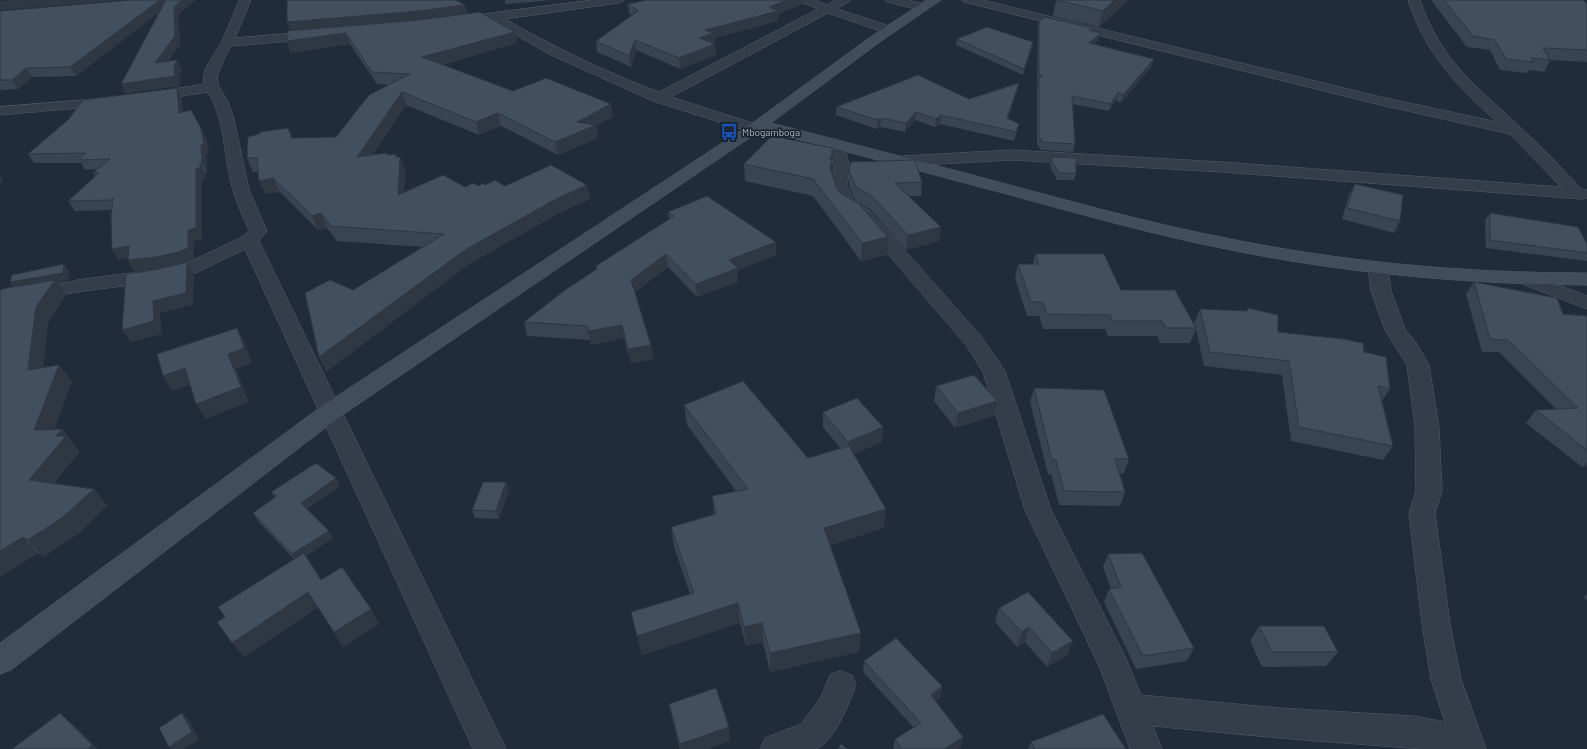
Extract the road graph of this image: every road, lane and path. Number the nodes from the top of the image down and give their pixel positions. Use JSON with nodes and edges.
{"nodes":[{"id":1,"x":245,"y":0,"type":"edge"},
{"id":2,"x":618,"y":0,"type":"edge"},
{"id":3,"x":805,"y":0,"type":"edge"},
{"id":4,"x":845,"y":0,"type":"edge"},
{"id":5,"x":891,"y":0,"type":"edge"},
{"id":6,"x":968,"y":0,"type":"edge"},
{"id":7,"x":1414,"y":0,"type":"edge"},
{"id":8,"x":558,"y":4,"type":"edge"},
{"id":9,"x":929,"y":4,"type":"edge"},
{"id":10,"x":827,"y":9,"type":"junction"},
{"id":11,"x":493,"y":17,"type":"junction"},
{"id":12,"x":446,"y":23,"type":"edge"},
{"id":13,"x":889,"y":30,"type":"junction"},
{"id":14,"x":328,"y":34,"type":"edge"},
{"id":15,"x":227,"y":42,"type":"junction"},
{"id":16,"x":212,"y":87,"type":"junction"},
{"id":17,"x":658,"y":98,"type":"junction"},
{"id":18,"x":135,"y":99,"type":"edge"},
{"id":19,"x":120,"y":101,"type":"edge"},
{"id":20,"x":0,"y":111,"type":"edge"},
{"id":21,"x":756,"y":126,"type":"junction"},
{"id":22,"x":1514,"y":130,"type":"junction"},
{"id":23,"x":836,"y":144,"type":"junction"},
{"id":24,"x":903,"y":161,"type":"junction"},
{"id":25,"x":1582,"y":194,"type":"edge"},
{"id":26,"x":250,"y":240,"type":"junction"},
{"id":27,"x":1378,"y":268,"type":"junction"},
{"id":28,"x":1528,"y":279,"type":"junction"},
{"id":29,"x":1587,"y":279,"type":"edge"},
{"id":30,"x":1587,"y":302,"type":"edge"},
{"id":31,"x":0,"y":303,"type":"edge"},
{"id":32,"x":330,"y":412,"type":"junction"},
{"id":33,"x":0,"y":660,"type":"edge"},
{"id":34,"x":841,"y":685,"type":"dead end"},
{"id":35,"x":1131,"y":709,"type":"junction"},
{"id":36,"x":1469,"y":745,"type":"edge"},
{"id":37,"x":490,"y":749,"type":"edge"},
{"id":38,"x":776,"y":749,"type":"edge"},
{"id":39,"x":1146,"y":749,"type":"edge"}],
"edges":[{"from":1,"to":15,"type":"street"},
{"from":2,"to":8,"type":"street"},
{"from":3,"to":10,"type":"street"},
{"from":4,"to":10,"type":"street"},
{"from":5,"to":9,"type":"street"},
{"from":6,"to":22,"type":"street"},
{"from":7,"to":22,"type":"street"},
{"from":8,"to":11,"type":"street"},
{"from":9,"to":13,"type":"main road"},
{"from":10,"to":13,"type":"street"},
{"from":10,"to":17,"type":"street"},
{"from":11,"to":12,"type":"street"},
{"from":11,"to":17,"type":"street"},
{"from":13,"to":21,"type":"main road"},
{"from":14,"to":15,"type":"street"},
{"from":15,"to":16,"type":"street"},
{"from":16,"to":18,"type":"street"},
{"from":16,"to":26,"type":"street"},
{"from":17,"to":21,"type":"street"},
{"from":19,"to":20,"type":"street"},
{"from":21,"to":23,"type":"main road"},
{"from":21,"to":32,"type":"main road"},
{"from":22,"to":25,"type":"street"},
{"from":23,"to":24,"type":"main road"},
{"from":23,"to":35,"type":"street"},
{"from":24,"to":25,"type":"street"},
{"from":24,"to":27,"type":"main road"},
{"from":26,"to":31,"type":"street"},
{"from":26,"to":32,"type":"street"},
{"from":27,"to":28,"type":"main road"},
{"from":27,"to":36,"type":"street"},
{"from":28,"to":29,"type":"main road"},
{"from":28,"to":30,"type":"street"},
{"from":32,"to":33,"type":"main road"},
{"from":32,"to":37,"type":"street"},
{"from":34,"to":38,"type":"street"},
{"from":35,"to":36,"type":"street"},
{"from":35,"to":39,"type":"street"}]}
